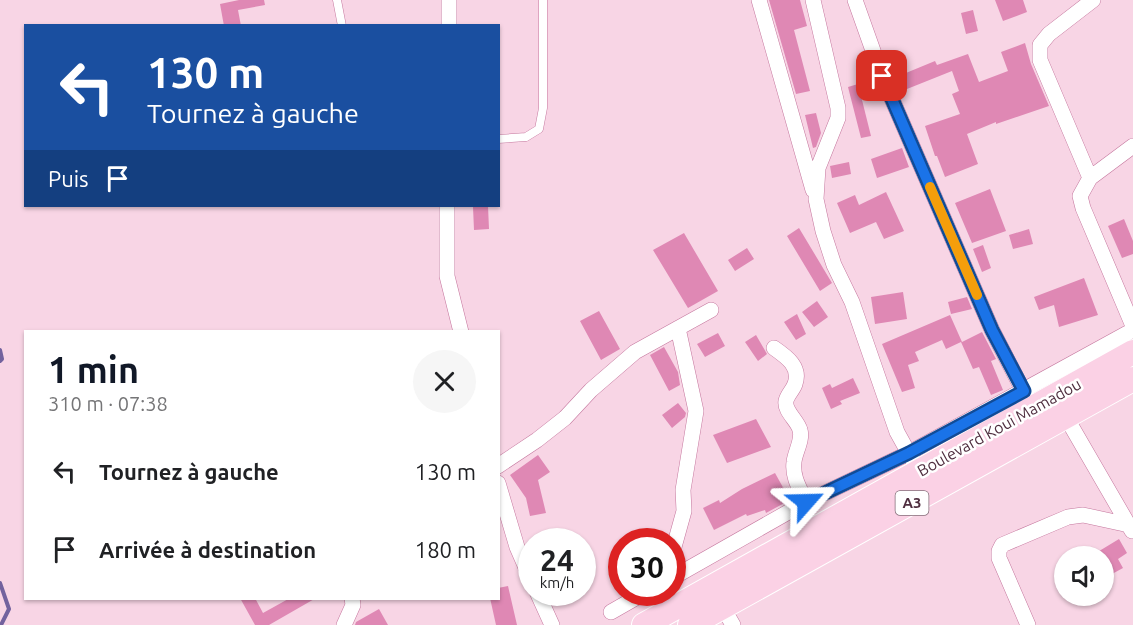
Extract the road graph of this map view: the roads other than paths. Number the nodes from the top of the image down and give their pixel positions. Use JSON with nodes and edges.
{"nodes":[{"id":1,"x":337,"y":0,"type":"edge"},
{"id":2,"x":448,"y":0,"type":"edge"},
{"id":3,"x":543,"y":0,"type":"edge"},
{"id":4,"x":759,"y":0,"type":"edge"},
{"id":5,"x":813,"y":0,"type":"edge"},
{"id":6,"x":855,"y":0,"type":"edge"},
{"id":7,"x":1093,"y":0,"type":"edge"},
{"id":8,"x":342,"y":24,"type":"edge"},
{"id":9,"x":449,"y":24,"type":"edge"},
{"id":10,"x":500,"y":139,"type":"edge"},
{"id":11,"x":1133,"y":146,"type":"edge"},
{"id":12,"x":1090,"y":178,"type":"junction"},
{"id":13,"x":816,"y":199,"type":"junction"},
{"id":14,"x":447,"y":207,"type":"edge"},
{"id":15,"x":711,"y":310,"type":"dead end"},
{"id":16,"x":678,"y":328,"type":"junction"},
{"id":17,"x":1133,"y":328,"type":"edge"},
{"id":18,"x":460,"y":330,"type":"edge"},
{"id":19,"x":774,"y":348,"type":"dead end"},
{"id":20,"x":1133,"y":352,"type":"edge"},
{"id":21,"x":1133,"y":379,"type":"edge"},
{"id":22,"x":1028,"y":400,"type":"junction"},
{"id":23,"x":1066,"y":417,"type":"junction"},
{"id":24,"x":914,"y":462,"type":"junction"},
{"id":25,"x":500,"y":465,"type":"edge"},
{"id":26,"x":500,"y":490,"type":"edge"},
{"id":27,"x":806,"y":502,"type":"junction"},
{"id":28,"x":679,"y":528,"type":"edge"},
{"id":29,"x":1132,"y":528,"type":"edge"},
{"id":30,"x":518,"y":549,"type":"edge"},
{"id":31,"x":686,"y":570,"type":"edge"},
{"id":32,"x":352,"y":600,"type":"edge"},
{"id":33,"x":543,"y":606,"type":"edge"},
{"id":34,"x":622,"y":606,"type":"edge"},
{"id":35,"x":611,"y":612,"type":"dead end"},
{"id":36,"x":728,"y":616,"type":"edge"},
{"id":37,"x":344,"y":625,"type":"edge"},
{"id":38,"x":552,"y":625,"type":"edge"},
{"id":39,"x":644,"y":625,"type":"edge"},
{"id":40,"x":690,"y":625,"type":"edge"},
{"id":41,"x":1028,"y":625,"type":"edge"}],
"edges":[{"from":1,"to":8,"type":"lane"},
{"from":2,"to":9,"type":"street"},
{"from":3,"to":10,"type":"lane"},
{"from":4,"to":13,"type":"street"},
{"from":5,"to":13,"type":"street"},
{"from":6,"to":22,"type":"street"},
{"from":7,"to":12,"type":"street"},
{"from":11,"to":12,"type":"street"},
{"from":12,"to":17,"type":"street"},
{"from":13,"to":24,"type":"street"},
{"from":14,"to":18,"type":"street"},
{"from":15,"to":16,"type":"street"},
{"from":16,"to":25,"type":"street"},
{"from":16,"to":28,"type":"street"},
{"from":17,"to":22,"type":"street"},
{"from":19,"to":27,"type":"street"},
{"from":20,"to":22,"type":"main road","name":"Boulevard Koui Mamadou","number":"A3"},
{"from":21,"to":23,"type":"main road","name":"Boulevard Koui Mamadou","number":"A3"},
{"from":22,"to":24,"type":"main road","name":"Boulevard Koui Mamadou","number":"A3"},
{"from":23,"to":29,"type":"street"},
{"from":23,"to":36,"type":"main road","name":"Boulevard Koui Mamadou","number":"A3"},
{"from":24,"to":27,"type":"street"},
{"from":24,"to":39,"type":"main road","name":"Boulevard Koui Mamadou","number":"A3"},
{"from":26,"to":30,"type":"street"},
{"from":27,"to":31,"type":"street"},
{"from":29,"to":41,"type":"street"},
{"from":32,"to":37,"type":"street"},
{"from":33,"to":38,"type":"street"},
{"from":34,"to":35,"type":"street"},
{"from":36,"to":40,"type":"main road","name":"Boulevard Koui Mamadou","number":"A3"}]}
